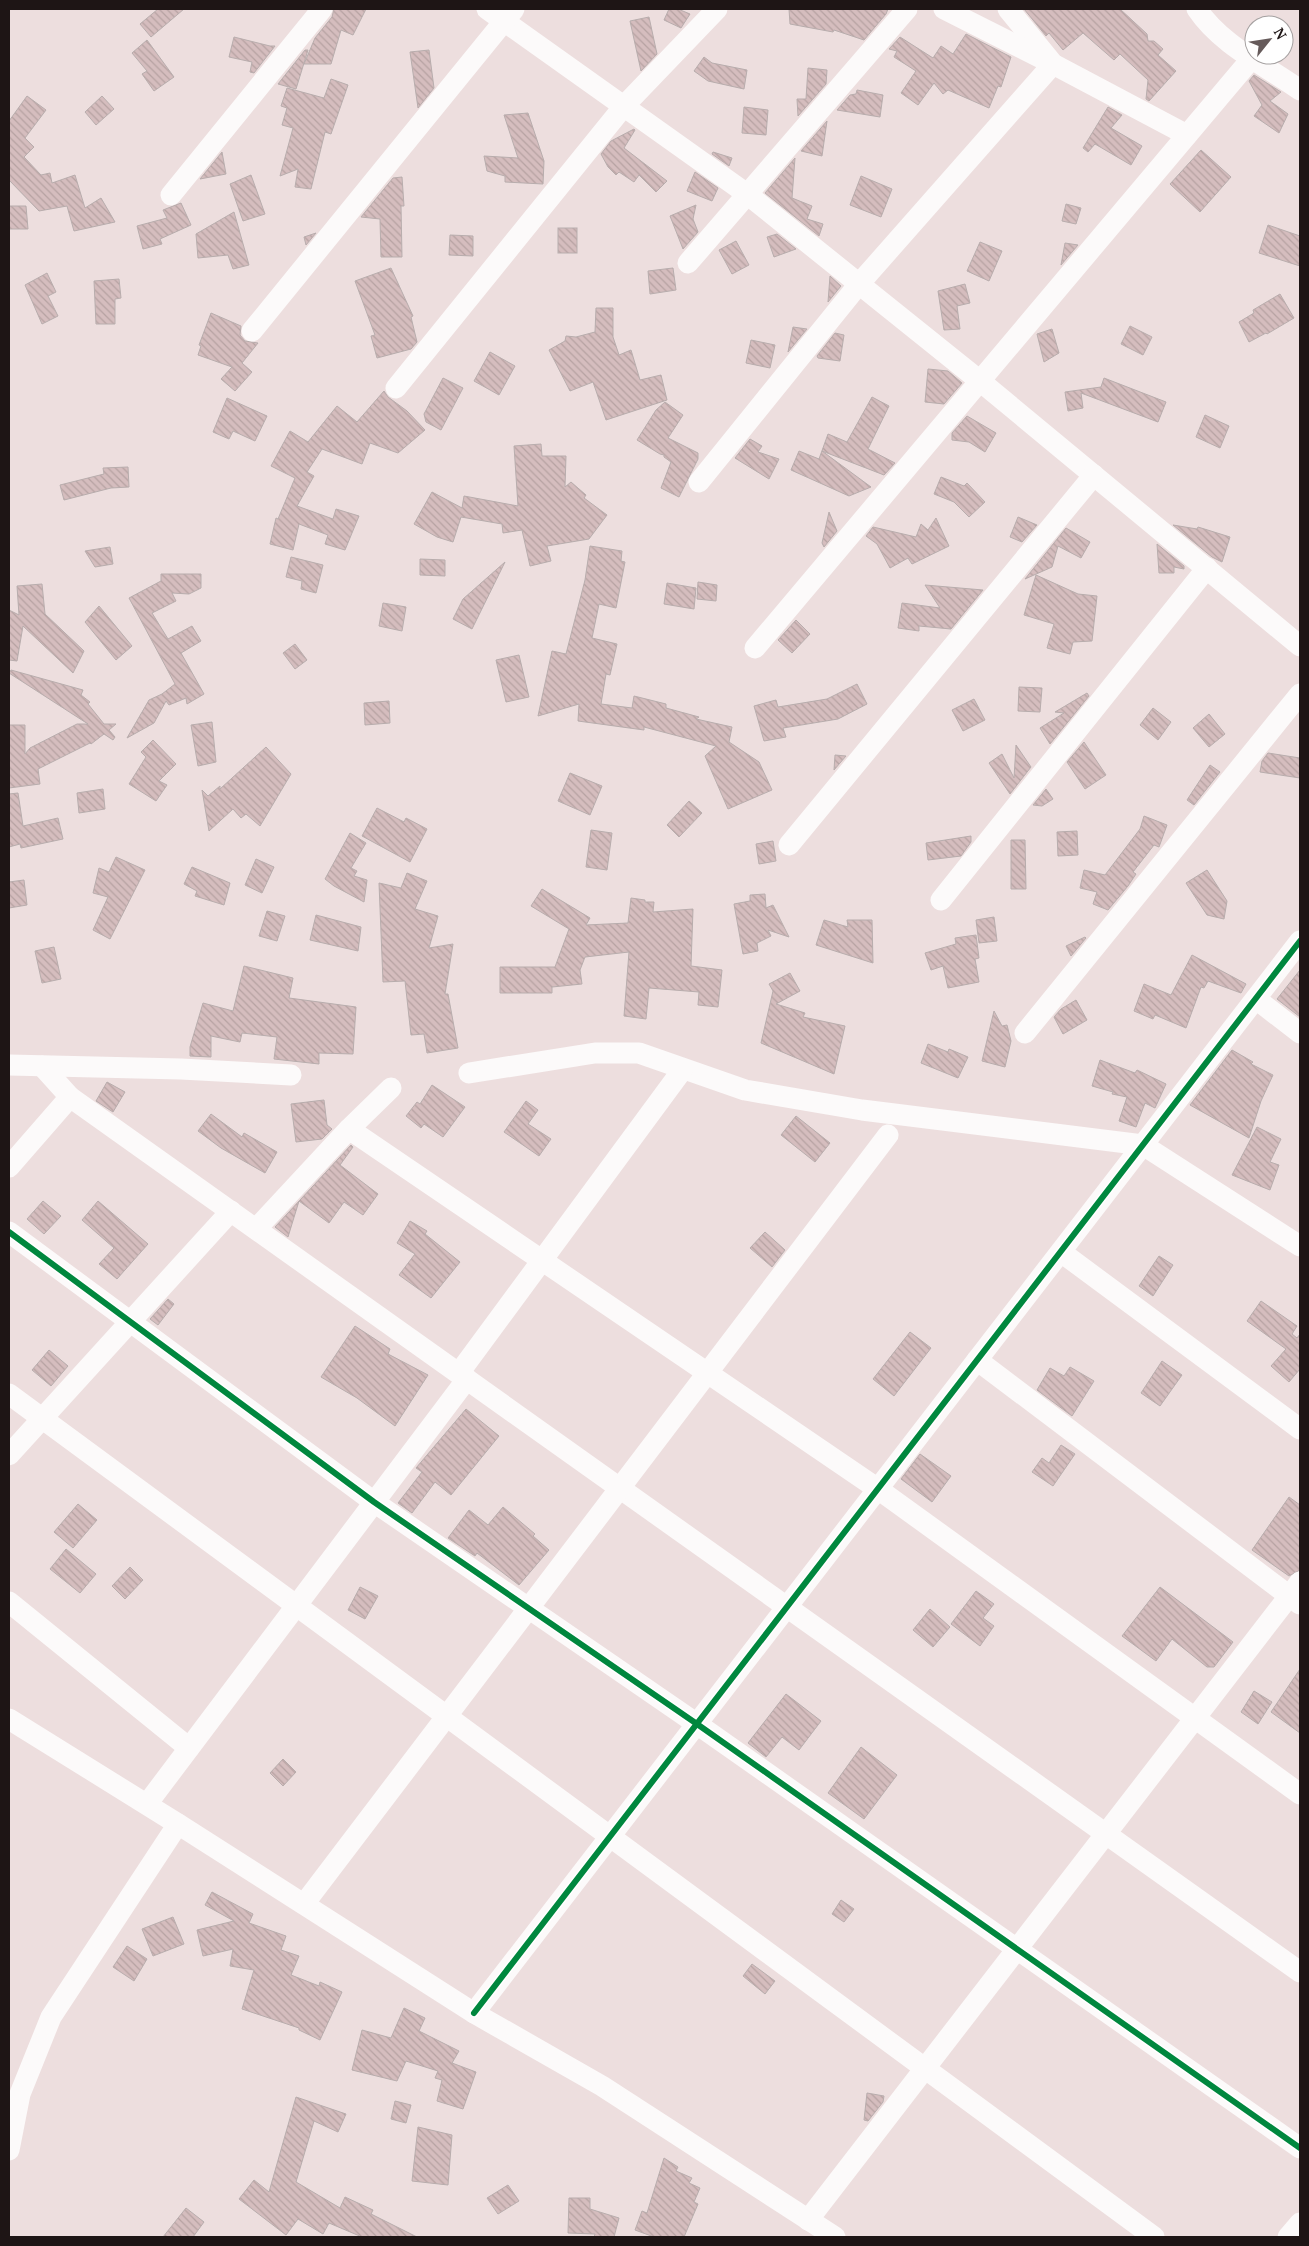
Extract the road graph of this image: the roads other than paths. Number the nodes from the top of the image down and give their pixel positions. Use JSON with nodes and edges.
{"nodes":[{"id":1,"x":322,"y":9,"type":"edge"},
{"id":2,"x":717,"y":9,"type":"edge"},
{"id":3,"x":907,"y":9,"type":"edge"},
{"id":4,"x":944,"y":9,"type":"edge"},
{"id":5,"x":1008,"y":9,"type":"edge"},
{"id":6,"x":1197,"y":9,"type":"edge"},
{"id":7,"x":502,"y":13,"type":"edge"},
{"id":8,"x":1244,"y":53,"type":"edge"},
{"id":9,"x":1053,"y":64,"type":"junction"},
{"id":10,"x":1246,"y":65,"type":"edge"},
{"id":11,"x":1262,"y":65,"type":"edge"},
{"id":12,"x":1300,"y":90,"type":"edge"},
{"id":13,"x":624,"y":106,"type":"junction"},
{"id":14,"x":1187,"y":135,"type":"junction"},
{"id":15,"x":748,"y":194,"type":"junction"},
{"id":16,"x":171,"y":195,"type":"dead end"},
{"id":17,"x":688,"y":263,"type":"dead end"},
{"id":18,"x":860,"y":284,"type":"junction"},
{"id":19,"x":252,"y":332,"type":"dead end"},
{"id":20,"x":980,"y":381,"type":"junction"},
{"id":21,"x":396,"y":388,"type":"dead end"},
{"id":22,"x":1094,"y":475,"type":"junction"},
{"id":23,"x":699,"y":482,"type":"dead end"},
{"id":24,"x":1207,"y":568,"type":"junction"},
{"id":25,"x":1300,"y":646,"type":"edge"},
{"id":26,"x":755,"y":648,"type":"dead end"},
{"id":27,"x":1300,"y":694,"type":"edge"},
{"id":28,"x":789,"y":845,"type":"dead end"},
{"id":29,"x":941,"y":900,"type":"dead end"},
{"id":30,"x":1300,"y":941,"type":"edge"},
{"id":31,"x":1256,"y":999,"type":"junction"},
{"id":32,"x":1025,"y":1033,"type":"dead end"},
{"id":33,"x":1300,"y":1033,"type":"edge"},
{"id":34,"x":9,"y":1065,"type":"edge"},
{"id":35,"x":42,"y":1066,"type":"junction"},
{"id":36,"x":683,"y":1069,"type":"junction"},
{"id":37,"x":470,"y":1073,"type":"dead end"},
{"id":38,"x":291,"y":1075,"type":"dead end"},
{"id":39,"x":391,"y":1088,"type":"dead end"},
{"id":40,"x":70,"y":1097,"type":"junction"},
{"id":41,"x":349,"y":1129,"type":"junction"},
{"id":42,"x":888,"y":1135,"type":"dead end"},
{"id":43,"x":1143,"y":1145,"type":"junction"},
{"id":44,"x":9,"y":1167,"type":"edge"},
{"id":45,"x":231,"y":1212,"type":"junction"},
{"id":46,"x":256,"y":1229,"type":"junction"},
{"id":47,"x":9,"y":1232,"type":"edge"},
{"id":48,"x":1300,"y":1246,"type":"edge"},
{"id":49,"x":1061,"y":1252,"type":"junction"},
{"id":50,"x":541,"y":1262,"type":"junction"},
{"id":51,"x":131,"y":1321,"type":"junction"},
{"id":52,"x":977,"y":1360,"type":"junction"},
{"id":53,"x":706,"y":1374,"type":"junction"},
{"id":54,"x":463,"y":1376,"type":"junction"},
{"id":55,"x":9,"y":1394,"type":"edge"},
{"id":56,"x":42,"y":1419,"type":"junction"},
{"id":57,"x":1300,"y":1430,"type":"edge"},
{"id":58,"x":9,"y":1455,"type":"edge"},
{"id":59,"x":620,"y":1487,"type":"junction"},
{"id":60,"x":878,"y":1489,"type":"junction"},
{"id":61,"x":374,"y":1502,"type":"junction"},
{"id":62,"x":1297,"y":1594,"type":"edge"},
{"id":63,"x":9,"y":1602,"type":"edge"},
{"id":64,"x":296,"y":1606,"type":"junction"},
{"id":65,"x":787,"y":1607,"type":"junction"},
{"id":66,"x":528,"y":1608,"type":"junction"},
{"id":67,"x":446,"y":1716,"type":"junction"},
{"id":68,"x":1195,"y":1718,"type":"junction"},
{"id":69,"x":9,"y":1719,"type":"edge"},
{"id":70,"x":697,"y":1724,"type":"junction"},
{"id":71,"x":189,"y":1748,"type":"junction"},
{"id":72,"x":1300,"y":1794,"type":"edge"},
{"id":73,"x":147,"y":1804,"type":"junction"},
{"id":74,"x":178,"y":1824,"type":"junction"},
{"id":75,"x":1106,"y":1834,"type":"junction"},
{"id":76,"x":610,"y":1837,"type":"junction"},
{"id":77,"x":304,"y":1904,"type":"junction"},
{"id":78,"x":1017,"y":1949,"type":"junction"},
{"id":79,"x":1300,"y":1972,"type":"edge"},
{"id":80,"x":474,"y":2013,"type":"junction"},
{"id":81,"x":925,"y":2069,"type":"junction"},
{"id":82,"x":1300,"y":2148,"type":"edge"},
{"id":83,"x":9,"y":2150,"type":"edge"},
{"id":84,"x":808,"y":2220,"type":"junction"},
{"id":85,"x":1300,"y":2223,"type":"edge"},
{"id":86,"x":835,"y":2237,"type":"edge"},
{"id":87,"x":1154,"y":2237,"type":"edge"},
{"id":88,"x":1288,"y":2237,"type":"edge"}],
"edges":[{"from":1,"to":16,"type":"street"},
{"from":2,"to":13,"type":"street"},
{"from":3,"to":15,"type":"street"},
{"from":4,"to":9,"type":"street"},
{"from":5,"to":9,"type":"street"},
{"from":6,"to":8,"type":"street"},
{"from":7,"to":13,"type":"street"},
{"from":7,"to":19,"type":"street"},
{"from":9,"to":14,"type":"street"},
{"from":9,"to":18,"type":"street"},
{"from":10,"to":14,"type":"street"},
{"from":11,"to":12,"type":"street"},
{"from":13,"to":15,"type":"street"},
{"from":13,"to":21,"type":"street"},
{"from":14,"to":20,"type":"street"},
{"from":15,"to":17,"type":"street"},
{"from":15,"to":18,"type":"street"},
{"from":18,"to":20,"type":"street"},
{"from":18,"to":23,"type":"street"},
{"from":20,"to":22,"type":"street"},
{"from":20,"to":26,"type":"street"},
{"from":22,"to":24,"type":"street"},
{"from":22,"to":28,"type":"street"},
{"from":24,"to":25,"type":"street"},
{"from":24,"to":29,"type":"street"},
{"from":27,"to":32,"type":"street"},
{"from":30,"to":31,"type":"street"},
{"from":31,"to":33,"type":"street"},
{"from":31,"to":43,"type":"street"},
{"from":34,"to":35,"type":"street"},
{"from":35,"to":38,"type":"street"},
{"from":35,"to":40,"type":"street"},
{"from":36,"to":37,"type":"street"},
{"from":36,"to":43,"type":"street"},
{"from":36,"to":50,"type":"street"},
{"from":39,"to":41,"type":"street"},
{"from":40,"to":44,"type":"street"},
{"from":40,"to":45,"type":"street"},
{"from":41,"to":46,"type":"street"},
{"from":41,"to":50,"type":"street"},
{"from":42,"to":53,"type":"street"},
{"from":43,"to":48,"type":"street"},
{"from":43,"to":49,"type":"street"},
{"from":45,"to":46,"type":"street"},
{"from":45,"to":51,"type":"street"},
{"from":46,"to":54,"type":"street"},
{"from":47,"to":51,"type":"street"},
{"from":49,"to":52,"type":"street"},
{"from":49,"to":57,"type":"street"},
{"from":50,"to":53,"type":"street"},
{"from":50,"to":54,"type":"street"},
{"from":51,"to":56,"type":"street"},
{"from":51,"to":61,"type":"street"},
{"from":52,"to":60,"type":"street"},
{"from":52,"to":62,"type":"street"},
{"from":53,"to":59,"type":"street"},
{"from":53,"to":60,"type":"street"},
{"from":54,"to":59,"type":"street"},
{"from":54,"to":61,"type":"street"},
{"from":55,"to":56,"type":"street"},
{"from":56,"to":58,"type":"street"},
{"from":56,"to":64,"type":"street"},
{"from":59,"to":65,"type":"street"},
{"from":59,"to":66,"type":"street"},
{"from":60,"to":65,"type":"street"},
{"from":60,"to":68,"type":"street"},
{"from":61,"to":64,"type":"street"},
{"from":61,"to":66,"type":"street"},
{"from":62,"to":68,"type":"street"},
{"from":63,"to":71,"type":"street"},
{"from":64,"to":67,"type":"street"},
{"from":64,"to":71,"type":"street"},
{"from":65,"to":70,"type":"street"},
{"from":65,"to":75,"type":"street"},
{"from":66,"to":67,"type":"street"},
{"from":66,"to":70,"type":"street"},
{"from":67,"to":76,"type":"street"},
{"from":67,"to":77,"type":"street"},
{"from":68,"to":72,"type":"street"},
{"from":68,"to":75,"type":"street"},
{"from":69,"to":73,"type":"street"},
{"from":70,"to":76,"type":"street"},
{"from":70,"to":78,"type":"street"},
{"from":71,"to":73,"type":"street"},
{"from":73,"to":74,"type":"street"},
{"from":74,"to":77,"type":"street"},
{"from":74,"to":83,"type":"street"},
{"from":75,"to":78,"type":"street"},
{"from":75,"to":79,"type":"street"},
{"from":76,"to":80,"type":"street"},
{"from":76,"to":81,"type":"street"},
{"from":77,"to":80,"type":"street"},
{"from":78,"to":81,"type":"street"},
{"from":78,"to":82,"type":"street"},
{"from":80,"to":84,"type":"street"},
{"from":81,"to":84,"type":"street"},
{"from":81,"to":87,"type":"street"},
{"from":84,"to":86,"type":"street"},
{"from":85,"to":88,"type":"street"}]}
